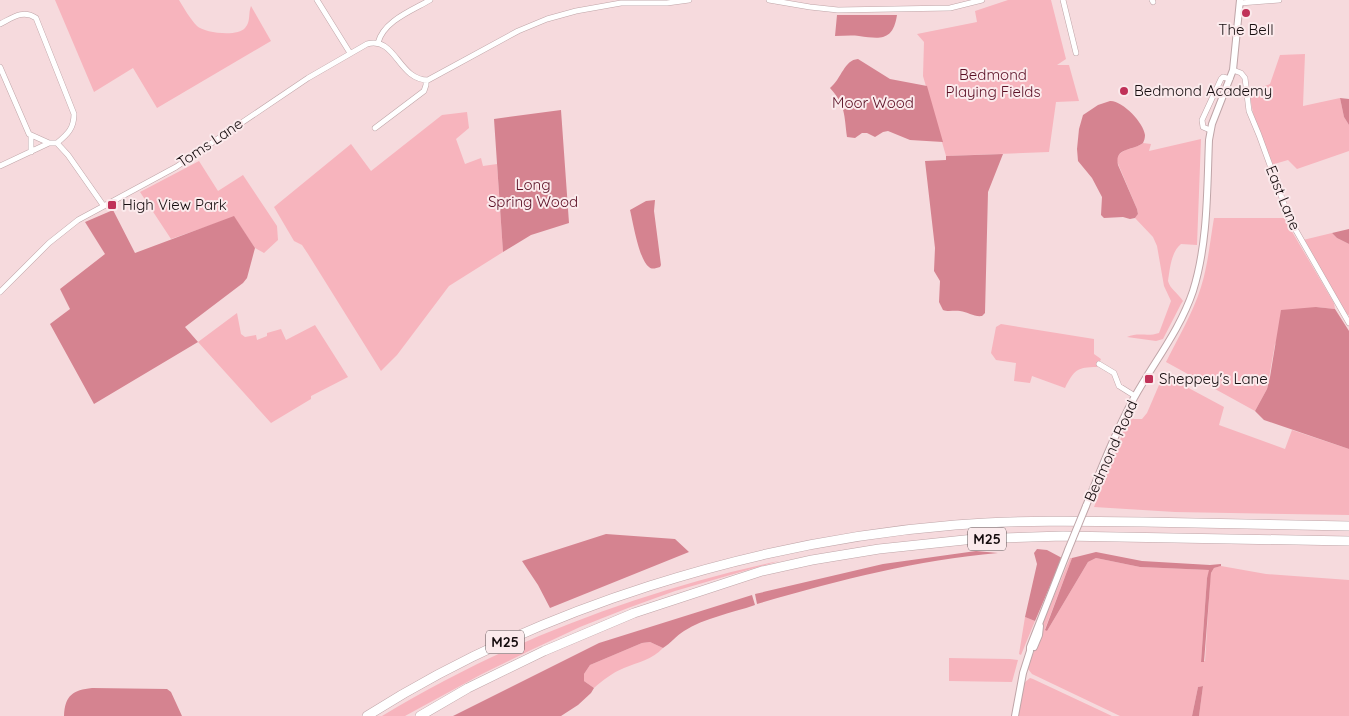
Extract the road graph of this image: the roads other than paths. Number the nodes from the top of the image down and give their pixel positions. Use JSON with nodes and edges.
{"nodes":[{"id":1,"x":317,"y":0,"type":"edge"},
{"id":2,"x":430,"y":0,"type":"edge"},
{"id":3,"x":688,"y":0,"type":"edge"},
{"id":4,"x":769,"y":0,"type":"edge"},
{"id":5,"x":982,"y":0,"type":"edge"},
{"id":6,"x":1063,"y":0,"type":"edge"},
{"id":7,"x":1279,"y":0,"type":"edge"},
{"id":8,"x":1240,"y":2,"type":"edge"},
{"id":9,"x":0,"y":24,"type":"edge"},
{"id":10,"x":378,"y":43,"type":"junction"},
{"id":11,"x":350,"y":53,"type":"junction"},
{"id":12,"x":1076,"y":53,"type":"dead end"},
{"id":13,"x":0,"y":66,"type":"edge"},
{"id":14,"x":1232,"y":70,"type":"junction"},
{"id":15,"x":426,"y":80,"type":"junction"},
{"id":16,"x":376,"y":128,"type":"dead end"},
{"id":17,"x":31,"y":136,"type":"junction"},
{"id":18,"x":49,"y":143,"type":"junction"},
{"id":19,"x":57,"y":143,"type":"junction"},
{"id":20,"x":31,"y":152,"type":"junction"},
{"id":21,"x":0,"y":166,"type":"edge"},
{"id":22,"x":103,"y":205,"type":"junction"},
{"id":23,"x":0,"y":292,"type":"edge"},
{"id":24,"x":1349,"y":323,"type":"edge"},
{"id":25,"x":1099,"y":364,"type":"dead end"},
{"id":26,"x":1135,"y":396,"type":"junction"},
{"id":27,"x":1349,"y":526,"type":"edge"},
{"id":28,"x":1349,"y":541,"type":"edge"},
{"id":29,"x":367,"y":716,"type":"edge"},
{"id":30,"x":420,"y":716,"type":"edge"},
{"id":31,"x":1014,"y":716,"type":"edge"}],
"edges":[{"from":1,"to":11,"type":"street"},
{"from":2,"to":10,"type":"street"},
{"from":3,"to":15,"type":"street"},
{"from":4,"to":5,"type":"street"},
{"from":6,"to":12,"type":"street"},
{"from":7,"to":8,"type":"street"},
{"from":8,"to":14,"type":"street","name":"Bedmond Road"},
{"from":9,"to":19,"type":"street"},
{"from":10,"to":11,"type":"street","name":"Toms Lane"},
{"from":10,"to":15,"type":"street"},
{"from":11,"to":22,"type":"street","name":"Toms Lane"},
{"from":13,"to":17,"type":"street"},
{"from":14,"to":24,"type":"street","name":"East Lane"},
{"from":14,"to":26,"type":"street","name":"Bedmond Road"},
{"from":15,"to":16,"type":"street"},
{"from":17,"to":18,"type":"street"},
{"from":17,"to":20,"type":"street"},
{"from":18,"to":19,"type":"street"},
{"from":18,"to":20,"type":"street"},
{"from":19,"to":22,"type":"street"},
{"from":20,"to":21,"type":"street"},
{"from":22,"to":23,"type":"street","name":"Toms Lane"},
{"from":25,"to":26,"type":"street"},
{"from":26,"to":31,"type":"street","name":"Bedmond Road","bridge":true},
{"from":27,"to":29,"type":"highway","number":"M25"},
{"from":28,"to":30,"type":"highway","number":"M25"}]}
